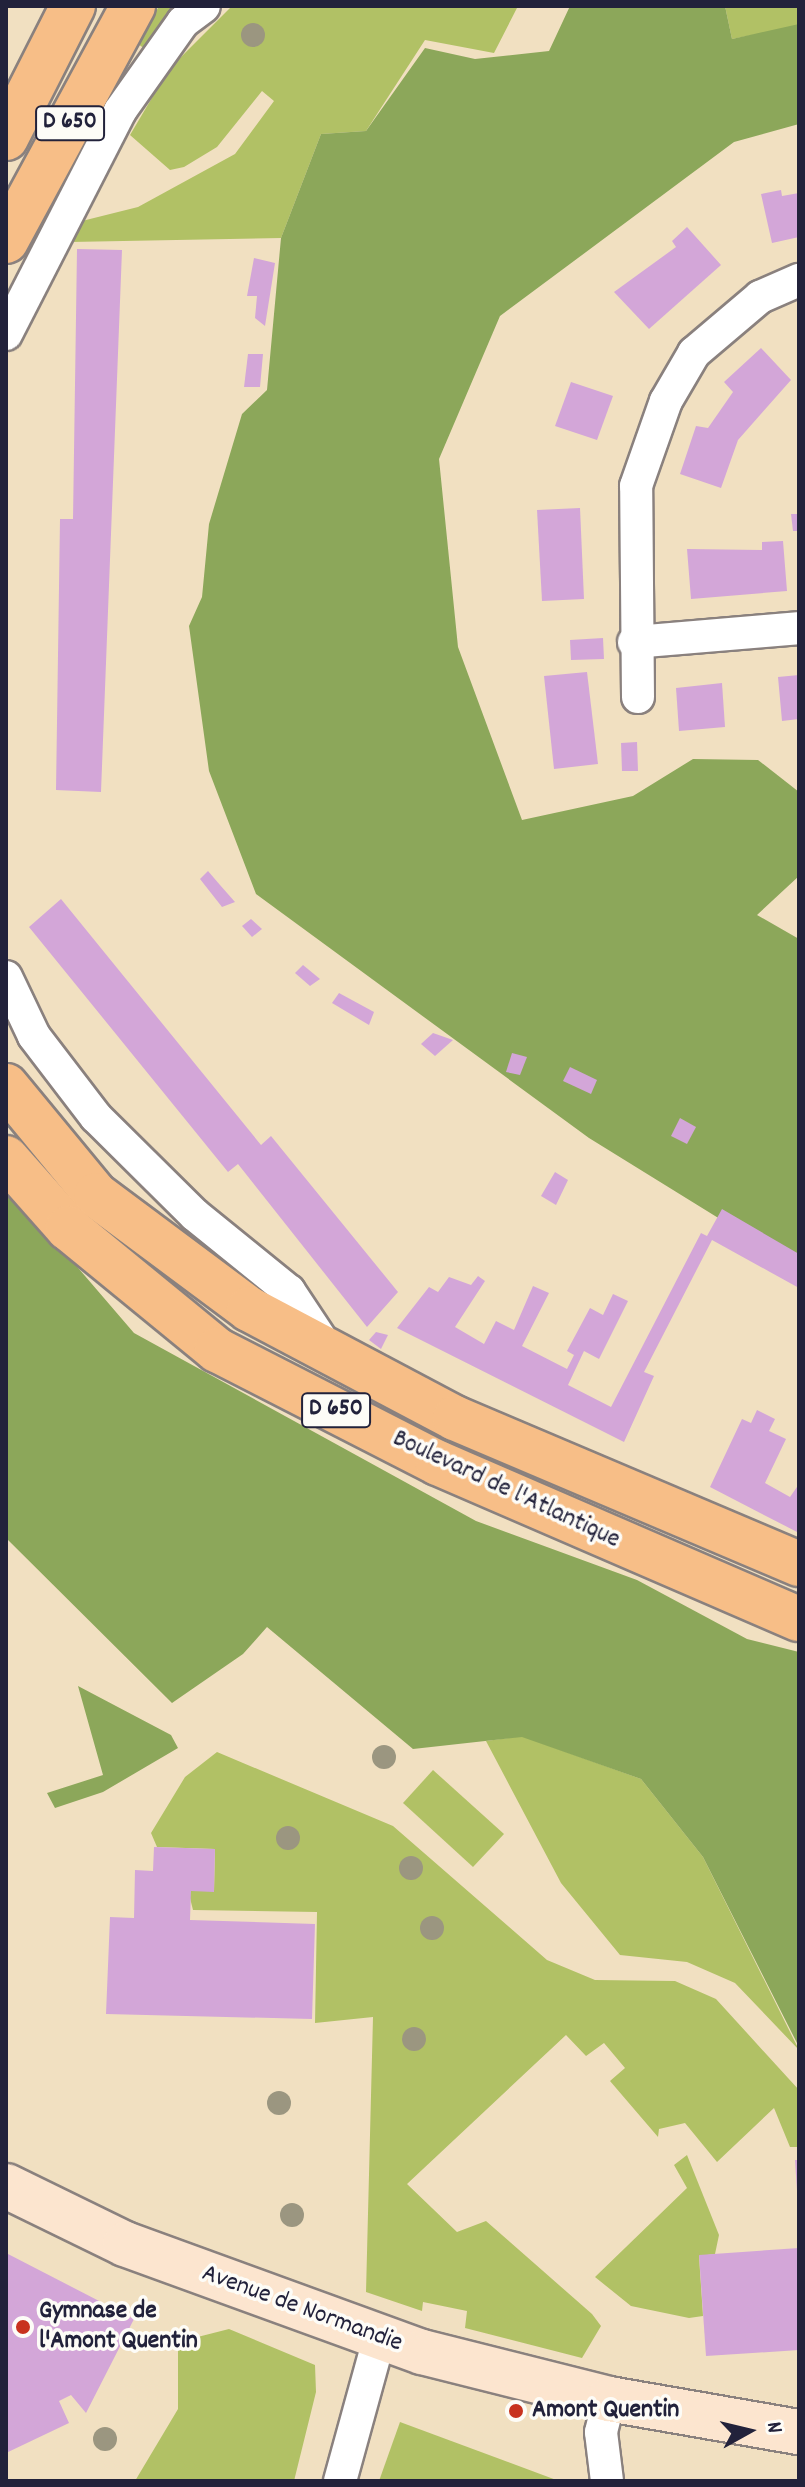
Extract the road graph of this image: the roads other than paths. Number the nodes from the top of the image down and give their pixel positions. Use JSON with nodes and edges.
{"nodes":[{"id":1,"x":73,"y":6,"type":"edge"},
{"id":2,"x":133,"y":6,"type":"edge"},
{"id":3,"x":204,"y":6,"type":"edge"},
{"id":4,"x":6,"y":138,"type":"edge"},
{"id":5,"x":6,"y":241,"type":"edge"},
{"id":6,"x":799,"y":280,"type":"edge"},
{"id":7,"x":6,"y":334,"type":"edge"},
{"id":8,"x":799,"y":628,"type":"edge"},
{"id":9,"x":634,"y":642,"type":"junction"},
{"id":10,"x":638,"y":697,"type":"dead end"},
{"id":11,"x":6,"y":977,"type":"edge"},
{"id":12,"x":6,"y":1086,"type":"edge"},
{"id":13,"x":6,"y":1158,"type":"edge"},
{"id":14,"x":326,"y":1347,"type":"junction"},
{"id":15,"x":799,"y":1564,"type":"edge"},
{"id":16,"x":799,"y":1619,"type":"edge"},
{"id":17,"x":6,"y":2186,"type":"edge"},
{"id":18,"x":379,"y":2339,"type":"junction"},
{"id":19,"x":609,"y":2399,"type":"junction"},
{"id":20,"x":799,"y":2432,"type":"edge"},
{"id":21,"x":340,"y":2481,"type":"edge"},
{"id":22,"x":607,"y":2481,"type":"edge"}],
"edges":[{"from":1,"to":4,"type":"main road","number":"D 650"},
{"from":2,"to":5,"type":"main road","number":"D 650"},
{"from":3,"to":7,"type":"street"},
{"from":6,"to":9,"type":"street"},
{"from":8,"to":9,"type":"street"},
{"from":9,"to":10,"type":"street"},
{"from":11,"to":14,"type":"street","name":"Boulevard de l'Atlantique"},
{"from":12,"to":14,"type":"main road","name":"Boulevard de l'Atlantique","number":"D 650"},
{"from":13,"to":16,"type":"main road","name":"Boulevard de l'Atlantique","number":"D 650"},
{"from":14,"to":15,"type":"main road","name":"Boulevard de l'Atlantique","number":"D 650"},
{"from":17,"to":18,"type":"main road","name":"Avenue de Normandie"},
{"from":18,"to":19,"type":"main road","name":"Avenue de Normandie"},
{"from":18,"to":21,"type":"street"},
{"from":19,"to":20,"type":"main road","name":"Avenue de Normandie"},
{"from":19,"to":22,"type":"street"}]}
